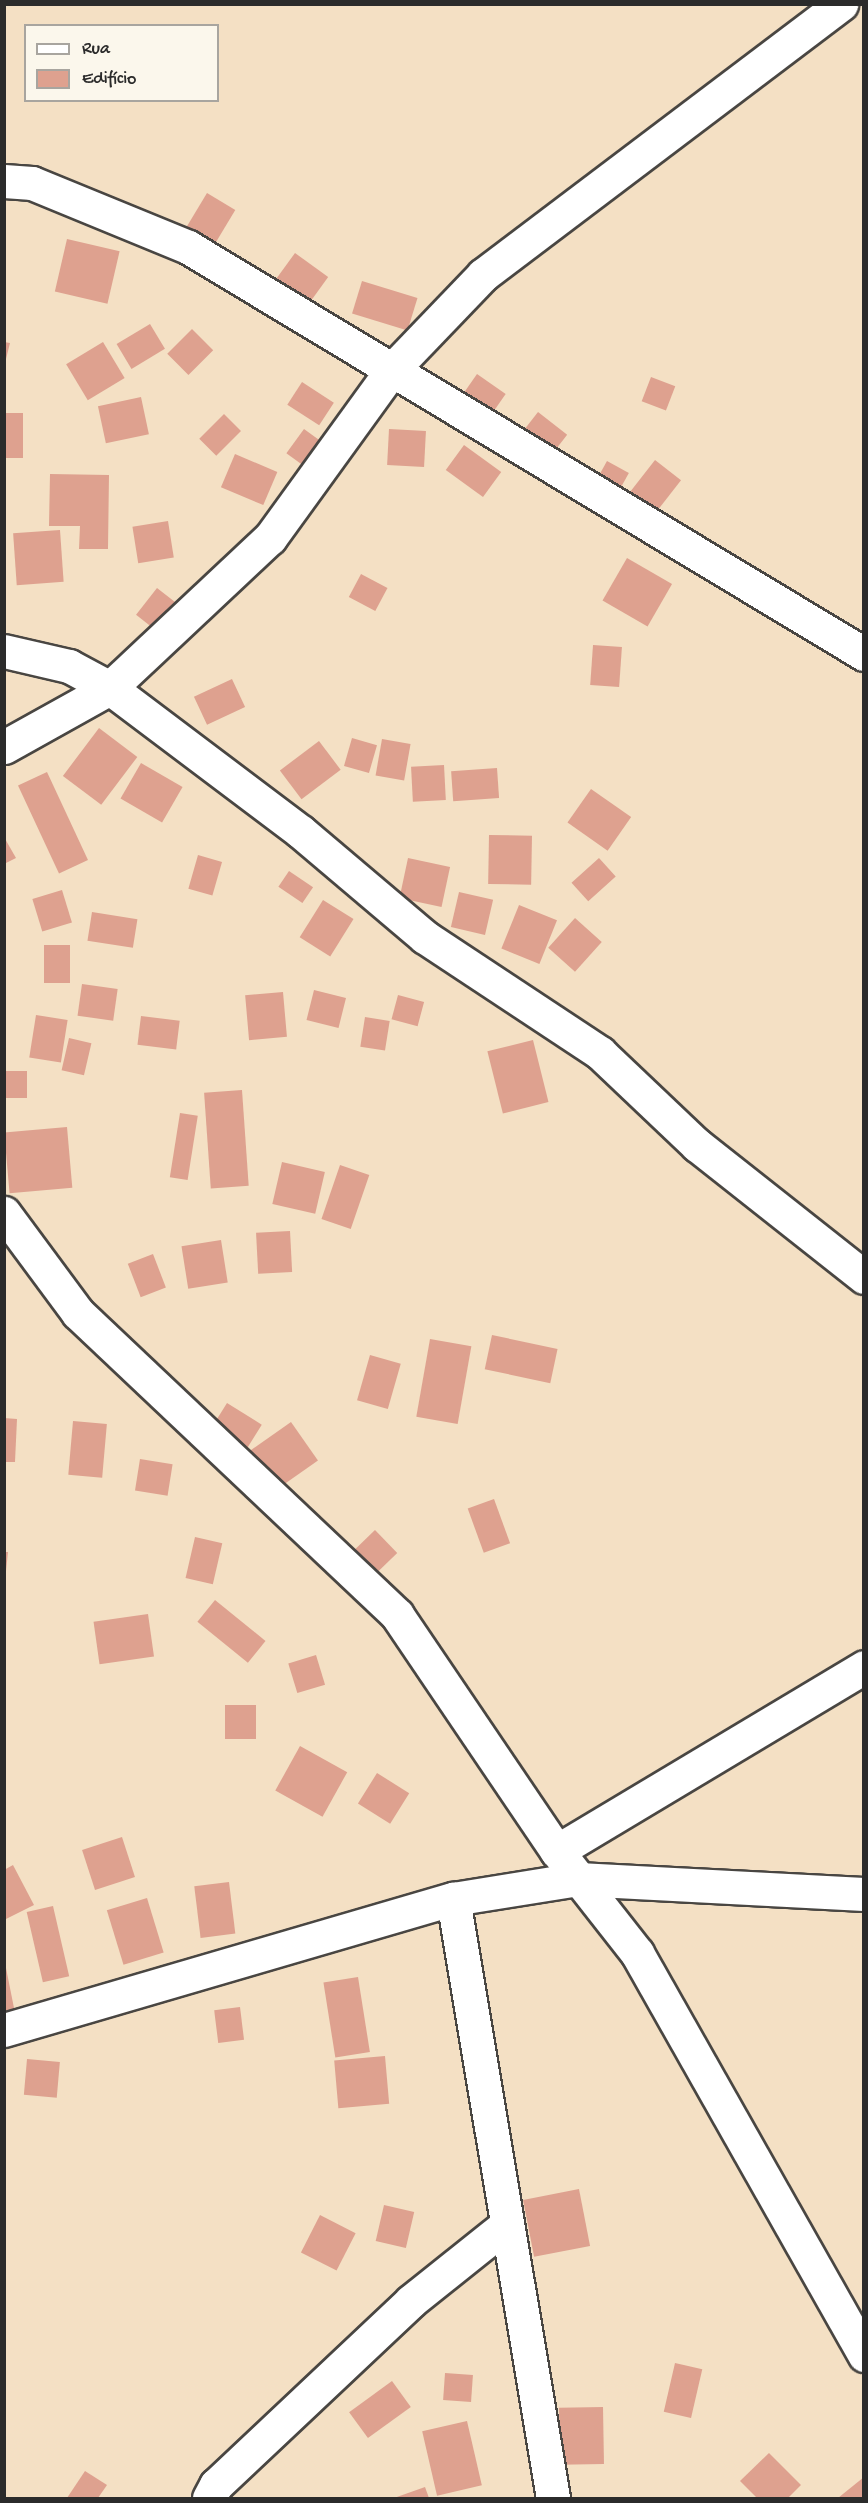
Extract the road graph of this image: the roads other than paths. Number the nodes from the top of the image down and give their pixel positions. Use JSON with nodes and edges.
{"nodes":[{"id":1,"x":841,"y":4,"type":"edge"},
{"id":2,"x":4,"y":181,"type":"edge"},
{"id":3,"x":390,"y":372,"type":"junction"},
{"id":4,"x":4,"y":651,"type":"edge"},
{"id":5,"x":864,"y":654,"type":"edge"},
{"id":6,"x":110,"y":688,"type":"junction"},
{"id":7,"x":4,"y":747,"type":"edge"},
{"id":8,"x":4,"y":1213,"type":"edge"},
{"id":9,"x":864,"y":1277,"type":"edge"},
{"id":10,"x":864,"y":1667,"type":"edge"},
{"id":11,"x":557,"y":1851,"type":"junction"},
{"id":12,"x":578,"y":1879,"type":"junction"},
{"id":13,"x":864,"y":1894,"type":"edge"},
{"id":14,"x":453,"y":1899,"type":"junction"},
{"id":15,"x":4,"y":2030,"type":"edge"},
{"id":16,"x":505,"y":2226,"type":"junction"},
{"id":17,"x":864,"y":2355,"type":"edge"},
{"id":18,"x":209,"y":2499,"type":"edge"},
{"id":19,"x":554,"y":2499,"type":"edge"}],
"edges":[{"from":1,"to":3,"type":"street"},
{"from":2,"to":3,"type":"street"},
{"from":3,"to":5,"type":"street"},
{"from":3,"to":6,"type":"street"},
{"from":4,"to":6,"type":"street"},
{"from":6,"to":7,"type":"street"},
{"from":6,"to":9,"type":"street"},
{"from":8,"to":11,"type":"street"},
{"from":10,"to":11,"type":"street"},
{"from":11,"to":12,"type":"street"},
{"from":12,"to":13,"type":"street"},
{"from":12,"to":14,"type":"street"},
{"from":12,"to":17,"type":"street"},
{"from":14,"to":15,"type":"street"},
{"from":14,"to":16,"type":"street"},
{"from":16,"to":18,"type":"street"},
{"from":16,"to":19,"type":"street"}]}
